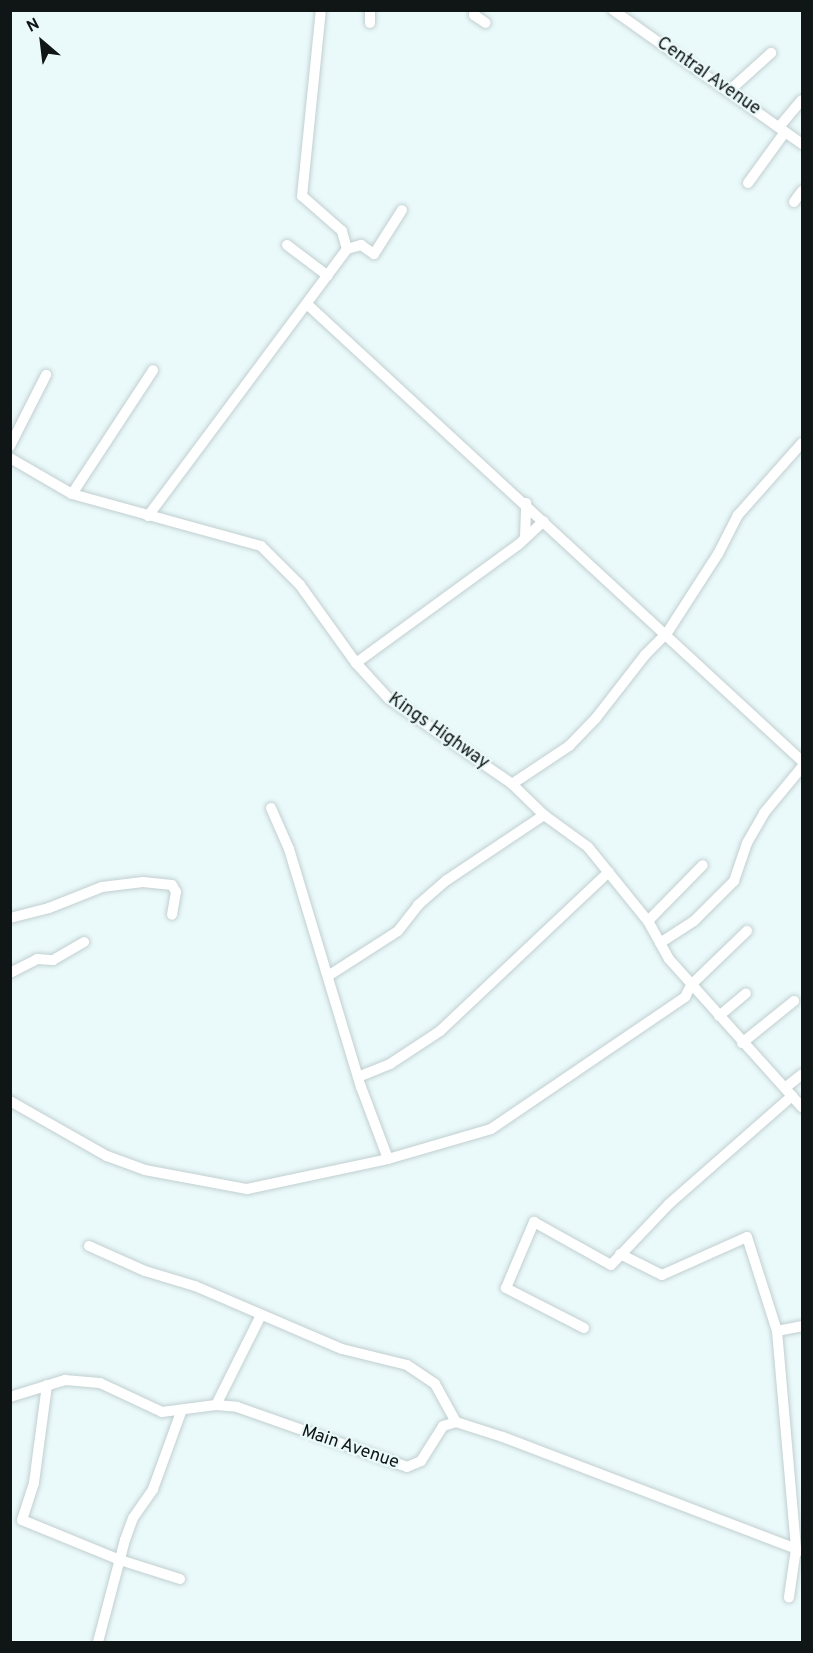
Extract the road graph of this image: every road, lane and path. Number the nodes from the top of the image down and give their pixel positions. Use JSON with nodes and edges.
{"nodes":[{"id":1,"x":321,"y":10,"type":"edge"},
{"id":2,"x":369,"y":10,"type":"edge"},
{"id":3,"x":475,"y":10,"type":"edge"},
{"id":4,"x":613,"y":10,"type":"edge"},
{"id":5,"x":370,"y":23,"type":"dead end"},
{"id":6,"x":486,"y":23,"type":"dead end"},
{"id":7,"x":771,"y":53,"type":"dead end"},
{"id":8,"x":729,"y":91,"type":"junction"},
{"id":9,"x":802,"y":100,"type":"edge"},
{"id":10,"x":782,"y":129,"type":"junction"},
{"id":11,"x":802,"y":144,"type":"edge"},
{"id":12,"x":748,"y":183,"type":"dead end"},
{"id":13,"x":802,"y":191,"type":"edge"},
{"id":14,"x":794,"y":202,"type":"dead end"},
{"id":15,"x":402,"y":210,"type":"dead end"},
{"id":16,"x":286,"y":245,"type":"dead end"},
{"id":17,"x":347,"y":249,"type":"junction"},
{"id":18,"x":328,"y":276,"type":"junction"},
{"id":19,"x":308,"y":305,"type":"junction"},
{"id":20,"x":153,"y":370,"type":"dead end"},
{"id":21,"x":46,"y":375,"type":"dead end"},
{"id":22,"x":802,"y":443,"type":"edge"},
{"id":23,"x":10,"y":446,"type":"edge"},
{"id":24,"x":10,"y":458,"type":"edge"},
{"id":25,"x":72,"y":494,"type":"junction"},
{"id":26,"x":526,"y":503,"type":"junction"},
{"id":27,"x":148,"y":516,"type":"junction"},
{"id":28,"x":544,"y":521,"type":"junction"},
{"id":29,"x":525,"y":538,"type":"junction"},
{"id":30,"x":667,"y":633,"type":"junction"},
{"id":31,"x":356,"y":663,"type":"junction"},
{"id":32,"x":802,"y":761,"type":"edge"},
{"id":33,"x":802,"y":767,"type":"edge"},
{"id":34,"x":512,"y":784,"type":"junction"},
{"id":35,"x":271,"y":808,"type":"dead end"},
{"id":36,"x":544,"y":815,"type":"junction"},
{"id":37,"x":703,"y":865,"type":"dead end"},
{"id":38,"x":609,"y":872,"type":"junction"},
{"id":39,"x":172,"y":915,"type":"dead end"},
{"id":40,"x":10,"y":918,"type":"edge"},
{"id":41,"x":648,"y":921,"type":"junction"},
{"id":42,"x":747,"y":931,"type":"dead end"},
{"id":43,"x":84,"y":942,"type":"dead end"},
{"id":44,"x":660,"y":943,"type":"junction"},
{"id":45,"x":10,"y":973,"type":"edge"},
{"id":46,"x":328,"y":976,"type":"junction"},
{"id":47,"x":692,"y":985,"type":"junction"},
{"id":48,"x":746,"y":993,"type":"dead end"},
{"id":49,"x":794,"y":1001,"type":"dead end"},
{"id":50,"x":719,"y":1016,"type":"junction"},
{"id":51,"x":742,"y":1043,"type":"junction"},
{"id":52,"x":802,"y":1074,"type":"edge"},
{"id":53,"x":358,"y":1077,"type":"junction"},
{"id":54,"x":788,"y":1092,"type":"junction"},
{"id":55,"x":10,"y":1101,"type":"edge"},
{"id":56,"x":802,"y":1107,"type":"edge"},
{"id":57,"x":388,"y":1159,"type":"junction"},
{"id":58,"x":89,"y":1246,"type":"dead end"},
{"id":59,"x":620,"y":1254,"type":"junction"},
{"id":60,"x":261,"y":1315,"type":"junction"},
{"id":61,"x":802,"y":1326,"type":"edge"},
{"id":62,"x":584,"y":1328,"type":"dead end"},
{"id":63,"x":777,"y":1331,"type":"junction"},
{"id":64,"x":47,"y":1385,"type":"junction"},
{"id":65,"x":10,"y":1396,"type":"edge"},
{"id":66,"x":216,"y":1405,"type":"junction"},
{"id":67,"x":181,"y":1412,"type":"junction"},
{"id":68,"x":456,"y":1422,"type":"junction"},
{"id":69,"x":799,"y":1550,"type":"edge"},
{"id":70,"x":120,"y":1560,"type":"junction"},
{"id":71,"x":180,"y":1579,"type":"dead end"},
{"id":72,"x":789,"y":1597,"type":"dead end"},
{"id":73,"x":98,"y":1642,"type":"edge"}],
"edges":[{"from":1,"to":17,"type":"street"},
{"from":2,"to":5,"type":"street"},
{"from":3,"to":6,"type":"street"},
{"from":4,"to":8,"type":"street","name":"Central Avenue"},
{"from":7,"to":8,"type":"street"},
{"from":8,"to":10,"type":"street","name":"Central Avenue"},
{"from":9,"to":10,"type":"street"},
{"from":10,"to":11,"type":"street","name":"Central Avenue"},
{"from":10,"to":12,"type":"street"},
{"from":13,"to":14,"type":"street"},
{"from":15,"to":17,"type":"street"},
{"from":16,"to":18,"type":"street"},
{"from":17,"to":18,"type":"street"},
{"from":18,"to":19,"type":"street"},
{"from":19,"to":26,"type":"street"},
{"from":19,"to":27,"type":"street"},
{"from":20,"to":25,"type":"street"},
{"from":21,"to":23,"type":"street"},
{"from":22,"to":30,"type":"street"},
{"from":24,"to":25,"type":"street","name":"Kings Highway"},
{"from":25,"to":27,"type":"street","name":"Kings Highway"},
{"from":26,"to":28,"type":"street"},
{"from":26,"to":29,"type":"street"},
{"from":27,"to":31,"type":"street","name":"Kings Highway"},
{"from":28,"to":29,"type":"street"},
{"from":28,"to":30,"type":"street"},
{"from":29,"to":31,"type":"street"},
{"from":30,"to":32,"type":"street"},
{"from":30,"to":34,"type":"street"},
{"from":31,"to":34,"type":"street","name":"Kings Highway"},
{"from":33,"to":44,"type":"street"},
{"from":34,"to":36,"type":"street","name":"Kings Highway"},
{"from":35,"to":46,"type":"street"},
{"from":36,"to":38,"type":"street","name":"Kings Highway"},
{"from":36,"to":46,"type":"street"},
{"from":37,"to":41,"type":"street"},
{"from":38,"to":41,"type":"street","name":"Kings Highway"},
{"from":38,"to":53,"type":"street"},
{"from":39,"to":40,"type":"street"},
{"from":41,"to":44,"type":"street","name":"Kings Highway"},
{"from":42,"to":47,"type":"street"},
{"from":43,"to":45,"type":"street"},
{"from":44,"to":47,"type":"street","name":"Kings Highway"},
{"from":46,"to":53,"type":"street"},
{"from":47,"to":50,"type":"street","name":"Kings Highway"},
{"from":47,"to":57,"type":"street"},
{"from":48,"to":50,"type":"street"},
{"from":49,"to":51,"type":"street"},
{"from":50,"to":51,"type":"street","name":"Kings Highway"},
{"from":51,"to":54,"type":"street","name":"Kings Highway"},
{"from":52,"to":54,"type":"street"},
{"from":53,"to":57,"type":"street"},
{"from":54,"to":56,"type":"street","name":"Kings Highway"},
{"from":54,"to":59,"type":"street"},
{"from":55,"to":57,"type":"street"},
{"from":58,"to":60,"type":"street"},
{"from":59,"to":62,"type":"street"},
{"from":59,"to":63,"type":"street"},
{"from":60,"to":66,"type":"street"},
{"from":60,"to":68,"type":"street"},
{"from":61,"to":63,"type":"street"},
{"from":63,"to":69,"type":"street"},
{"from":64,"to":65,"type":"street","name":"Main Avenue"},
{"from":64,"to":67,"type":"street","name":"Main Avenue"},
{"from":64,"to":70,"type":"street"},
{"from":66,"to":67,"type":"street","name":"Main Avenue"},
{"from":66,"to":68,"type":"street","name":"Main Avenue"},
{"from":67,"to":70,"type":"street"},
{"from":68,"to":69,"type":"street"},
{"from":69,"to":72,"type":"street"},
{"from":70,"to":71,"type":"street"},
{"from":70,"to":73,"type":"street"}]}
